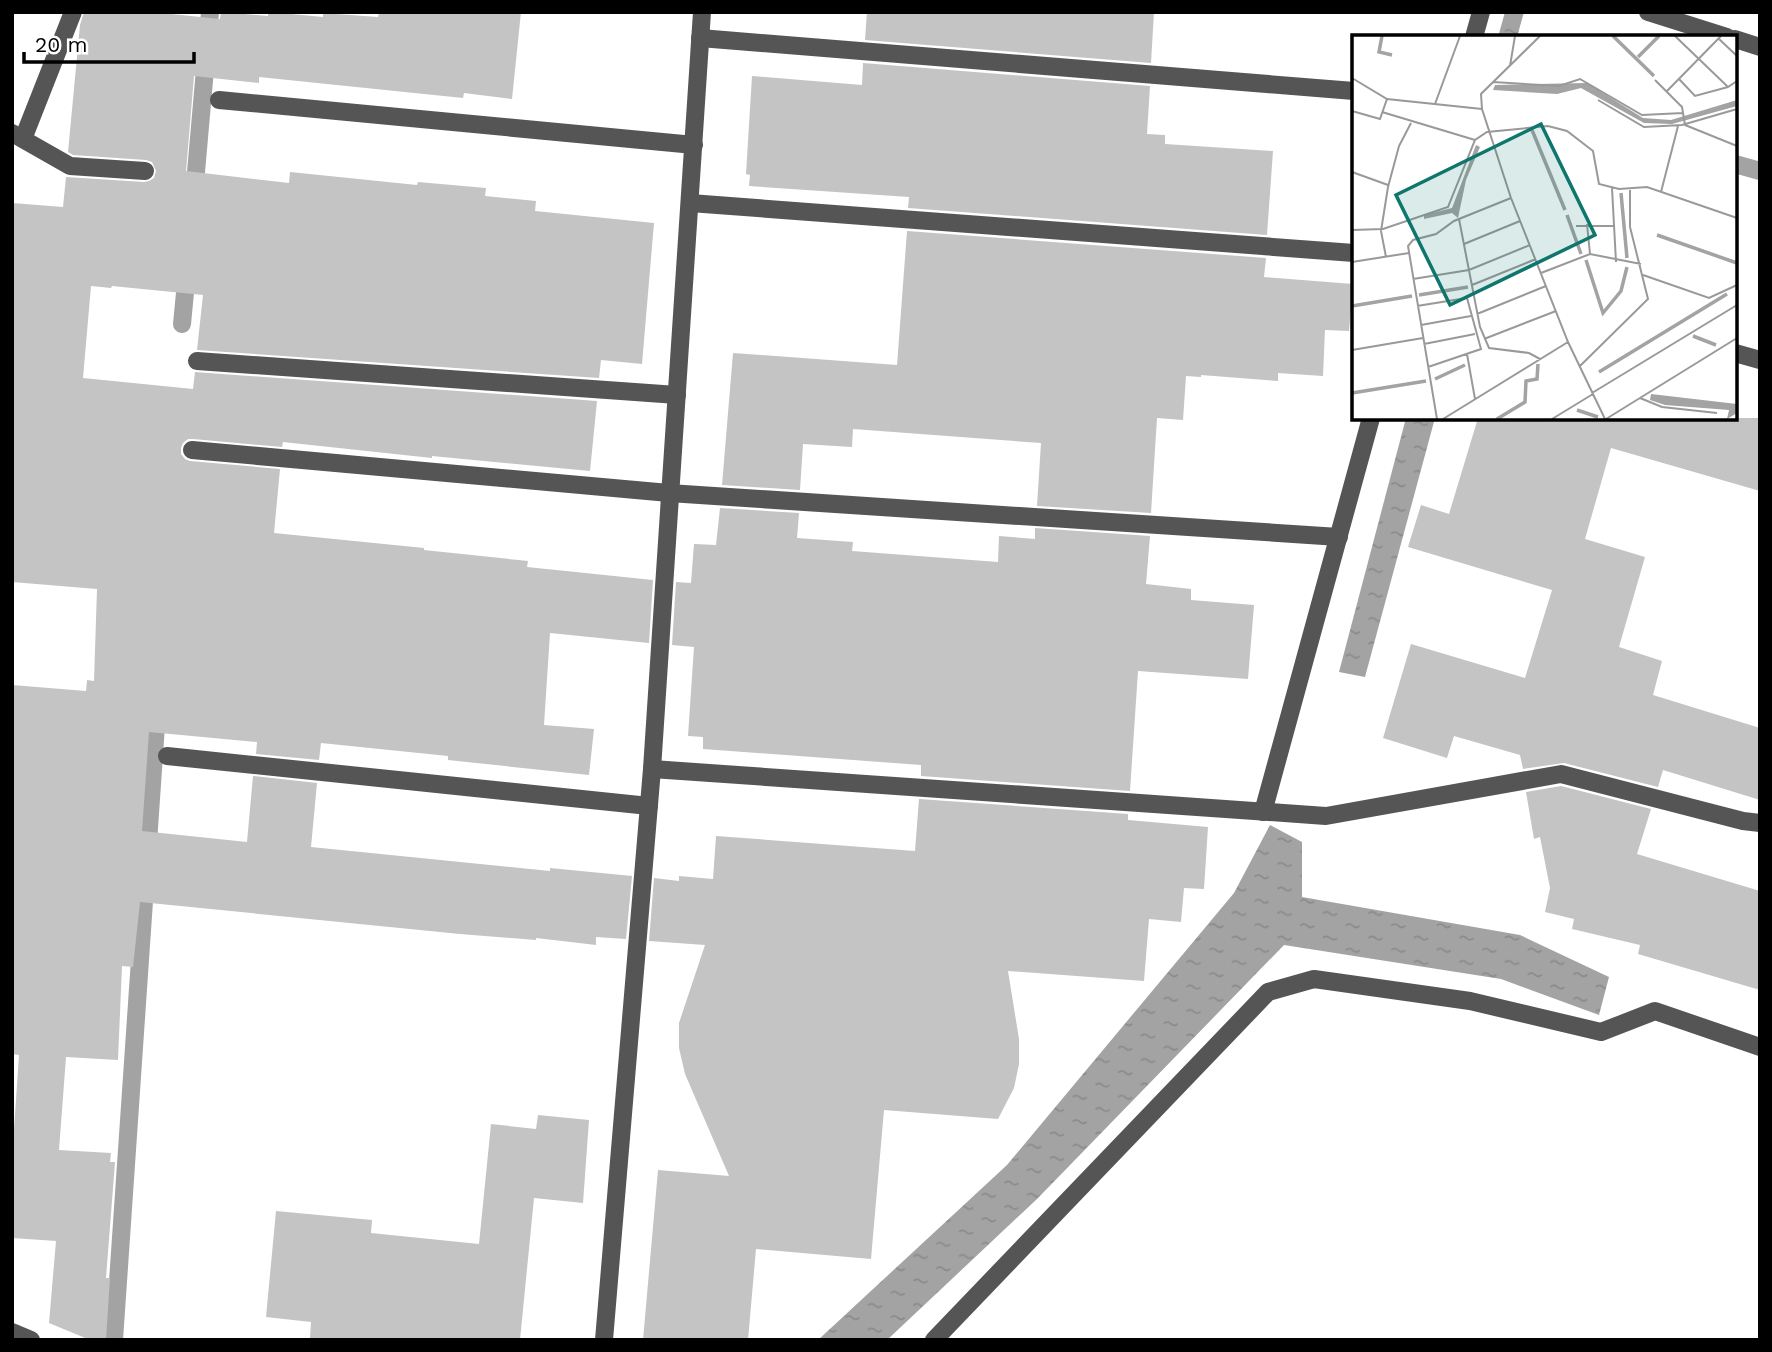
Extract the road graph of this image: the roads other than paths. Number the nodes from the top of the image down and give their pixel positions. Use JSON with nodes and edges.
{"nodes":[{"id":1,"x":73,"y":12,"type":"edge"},
{"id":2,"x":702,"y":12,"type":"edge"},
{"id":3,"x":1481,"y":12,"type":"edge"},
{"id":4,"x":1648,"y":12,"type":"edge"},
{"id":5,"x":1475,"y":35,"type":"edge"},
{"id":6,"x":1721,"y":35,"type":"edge"},
{"id":7,"x":700,"y":38,"type":"junction"},
{"id":8,"x":1737,"y":40,"type":"edge"},
{"id":9,"x":1760,"y":47,"type":"edge"},
{"id":10,"x":1352,"y":91,"type":"edge"},
{"id":11,"x":219,"y":100,"type":"dead end"},
{"id":12,"x":17,"y":136,"type":"edge"},
{"id":13,"x":694,"y":145,"type":"junction"},
{"id":14,"x":145,"y":172,"type":"dead end"},
{"id":15,"x":690,"y":203,"type":"junction"},
{"id":16,"x":1352,"y":253,"type":"edge"},
{"id":17,"x":1737,"y":354,"type":"edge"},
{"id":18,"x":1760,"y":360,"type":"edge"},
{"id":19,"x":197,"y":361,"type":"dead end"},
{"id":20,"x":677,"y":395,"type":"junction"},
{"id":21,"x":1370,"y":420,"type":"edge"},
{"id":22,"x":192,"y":450,"type":"dead end"},
{"id":23,"x":669,"y":493,"type":"junction"},
{"id":24,"x":1339,"y":537,"type":"junction"},
{"id":25,"x":167,"y":756,"type":"dead end"},
{"id":26,"x":652,"y":769,"type":"junction"},
{"id":27,"x":649,"y":806,"type":"junction"},
{"id":28,"x":1264,"y":812,"type":"junction"},
{"id":29,"x":1760,"y":823,"type":"edge"},
{"id":30,"x":1760,"y":1047,"type":"edge"},
{"id":31,"x":12,"y":1332,"type":"edge"},
{"id":32,"x":31,"y":1340,"type":"edge"},
{"id":33,"x":604,"y":1340,"type":"edge"},
{"id":34,"x":934,"y":1340,"type":"edge"}],
"edges":[{"from":1,"to":12,"type":"street"},
{"from":2,"to":7,"type":"street"},
{"from":3,"to":5,"type":"street"},
{"from":4,"to":6,"type":"street"},
{"from":7,"to":10,"type":"street"},
{"from":7,"to":13,"type":"street"},
{"from":8,"to":9,"type":"street"},
{"from":11,"to":13,"type":"street"},
{"from":12,"to":14,"type":"street"},
{"from":13,"to":15,"type":"street"},
{"from":15,"to":16,"type":"street"},
{"from":15,"to":20,"type":"street"},
{"from":17,"to":18,"type":"street"},
{"from":19,"to":20,"type":"street"},
{"from":20,"to":23,"type":"street"},
{"from":21,"to":24,"type":"street"},
{"from":22,"to":23,"type":"street"},
{"from":23,"to":24,"type":"street"},
{"from":23,"to":26,"type":"street"},
{"from":24,"to":28,"type":"street"},
{"from":25,"to":27,"type":"street"},
{"from":26,"to":27,"type":"street"},
{"from":26,"to":28,"type":"street"},
{"from":27,"to":33,"type":"street"},
{"from":28,"to":29,"type":"street"},
{"from":30,"to":34,"type":"street"},
{"from":31,"to":32,"type":"street"}]}
